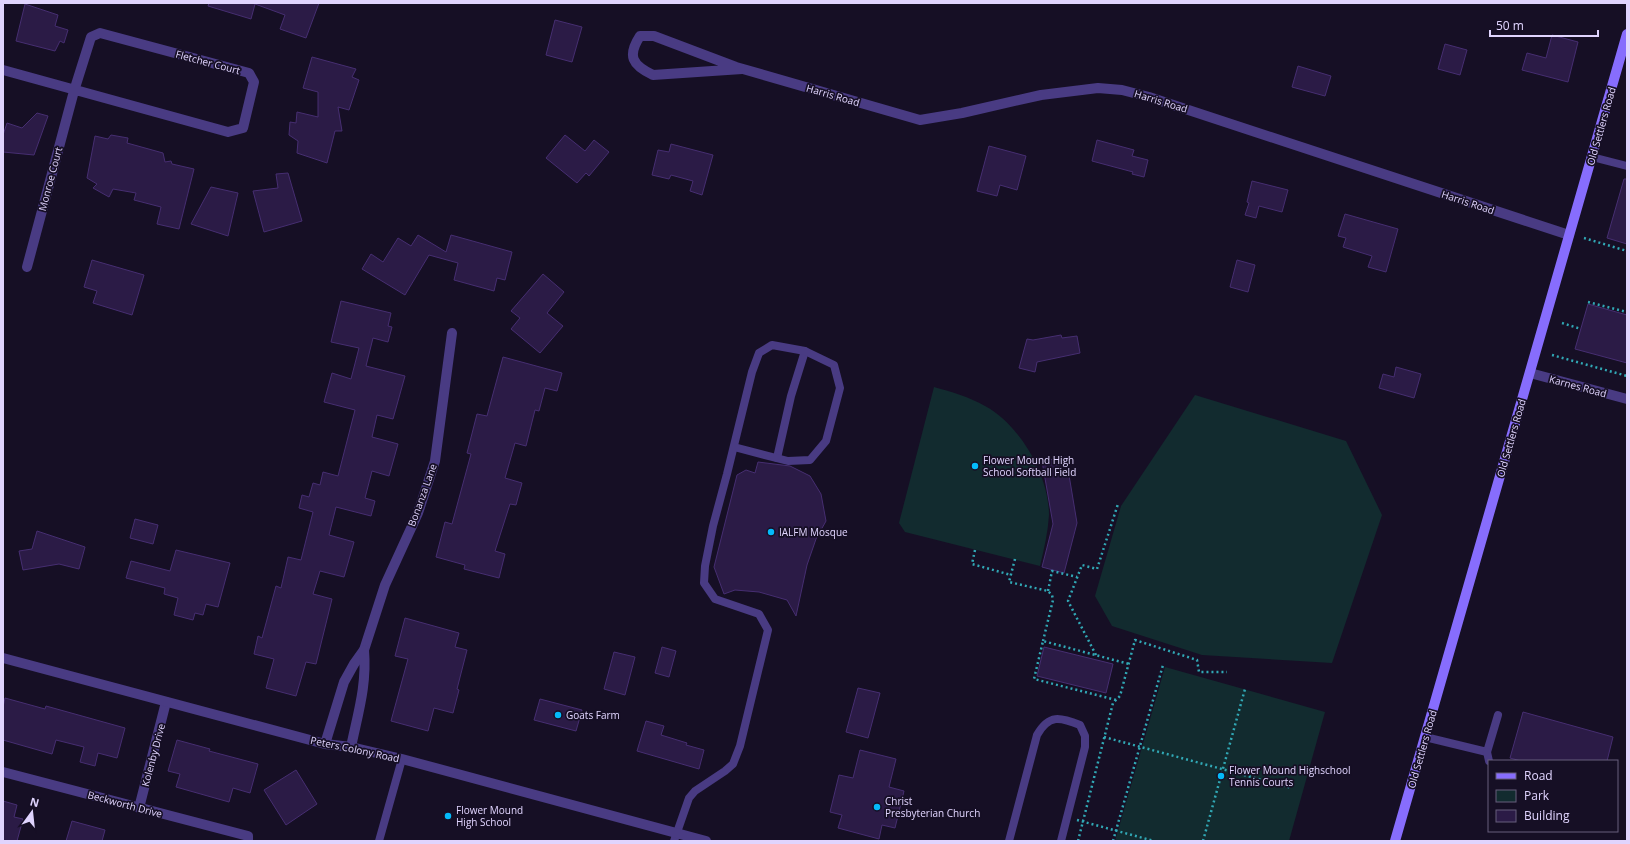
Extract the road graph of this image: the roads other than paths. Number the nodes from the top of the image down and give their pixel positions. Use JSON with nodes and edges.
{"nodes":[{"id":1,"x":1627,"y":34,"type":"edge"},
{"id":2,"x":742,"y":69,"type":"junction"},
{"id":3,"x":3,"y":70,"type":"edge"},
{"id":4,"x":74,"y":91,"type":"junction"},
{"id":5,"x":1592,"y":157,"type":"junction"},
{"id":6,"x":1627,"y":166,"type":"edge"},
{"id":7,"x":1569,"y":235,"type":"junction"},
{"id":8,"x":27,"y":267,"type":"dead end"},
{"id":9,"x":452,"y":333,"type":"dead end"},
{"id":10,"x":805,"y":351,"type":"junction"},
{"id":11,"x":1530,"y":373,"type":"junction"},
{"id":12,"x":1627,"y":399,"type":"edge"},
{"id":13,"x":734,"y":447,"type":"junction"},
{"id":14,"x":777,"y":458,"type":"junction"},
{"id":15,"x":364,"y":650,"type":"junction"},
{"id":16,"x":3,"y":658,"type":"edge"},
{"id":17,"x":166,"y":702,"type":"junction"},
{"id":18,"x":1498,"y":715,"type":"dead end"},
{"id":19,"x":1425,"y":737,"type":"junction"},
{"id":20,"x":325,"y":744,"type":"junction"},
{"id":21,"x":351,"y":747,"type":"junction"},
{"id":22,"x":1487,"y":752,"type":"junction"},
{"id":23,"x":402,"y":759,"type":"junction"},
{"id":24,"x":1489,"y":760,"type":"edge"},
{"id":25,"x":3,"y":772,"type":"edge"},
{"id":26,"x":139,"y":808,"type":"junction"},
{"id":27,"x":675,"y":837,"type":"edge"},
{"id":28,"x":248,"y":839,"type":"edge"},
{"id":29,"x":379,"y":841,"type":"edge"},
{"id":30,"x":706,"y":841,"type":"edge"},
{"id":31,"x":1009,"y":841,"type":"edge"},
{"id":32,"x":1061,"y":841,"type":"edge"},
{"id":33,"x":1395,"y":841,"type":"edge"}],
"edges":[{"from":1,"to":5,"type":"main road","name":"Old Settlers Road"},
{"from":2,"to":2,"type":"street","name":"Harris Road"},
{"from":2,"to":7,"type":"street","name":"Harris Road"},
{"from":3,"to":4,"type":"street","name":"Fletcher Court"},
{"from":4,"to":4,"type":"street","name":"Fletcher Court"},
{"from":4,"to":8,"type":"street","name":"Monroe Court"},
{"from":5,"to":6,"type":"lane"},
{"from":5,"to":7,"type":"main road","name":"Old Settlers Road"},
{"from":7,"to":11,"type":"main road","name":"Old Settlers Road"},
{"from":9,"to":15,"type":"street","name":"Bonanza Lane"},
{"from":10,"to":13,"type":"lane"},
{"from":10,"to":14,"type":"lane"},
{"from":10,"to":14,"type":"lane"},
{"from":11,"to":12,"type":"street","name":"Karnes Road"},
{"from":11,"to":19,"type":"main road","name":"Old Settlers Road"},
{"from":13,"to":14,"type":"lane"},
{"from":13,"to":27,"type":"lane"},
{"from":15,"to":20,"type":"street","name":"Bonanza Lane"},
{"from":15,"to":21,"type":"street","name":"Bonanza Lane"},
{"from":16,"to":17,"type":"street","name":"Peters Colony Road"},
{"from":17,"to":20,"type":"street","name":"Peters Colony Road"},
{"from":17,"to":26,"type":"street","name":"Kolenby Drive"},
{"from":18,"to":22,"type":"lane"},
{"from":19,"to":22,"type":"lane"},
{"from":19,"to":33,"type":"main road","name":"Old Settlers Road"},
{"from":20,"to":21,"type":"street","name":"Peters Colony Road"},
{"from":21,"to":23,"type":"street","name":"Peters Colony Road"},
{"from":22,"to":24,"type":"lane"},
{"from":23,"to":27,"type":"street","name":"Peters Colony Road"},
{"from":23,"to":29,"type":"lane"},
{"from":25,"to":26,"type":"street","name":"Beckworth Drive"},
{"from":26,"to":28,"type":"street","name":"Beckworth Drive"},
{"from":27,"to":30,"type":"street","name":"Peters Colony Road"},
{"from":31,"to":32,"type":"lane"}]}
